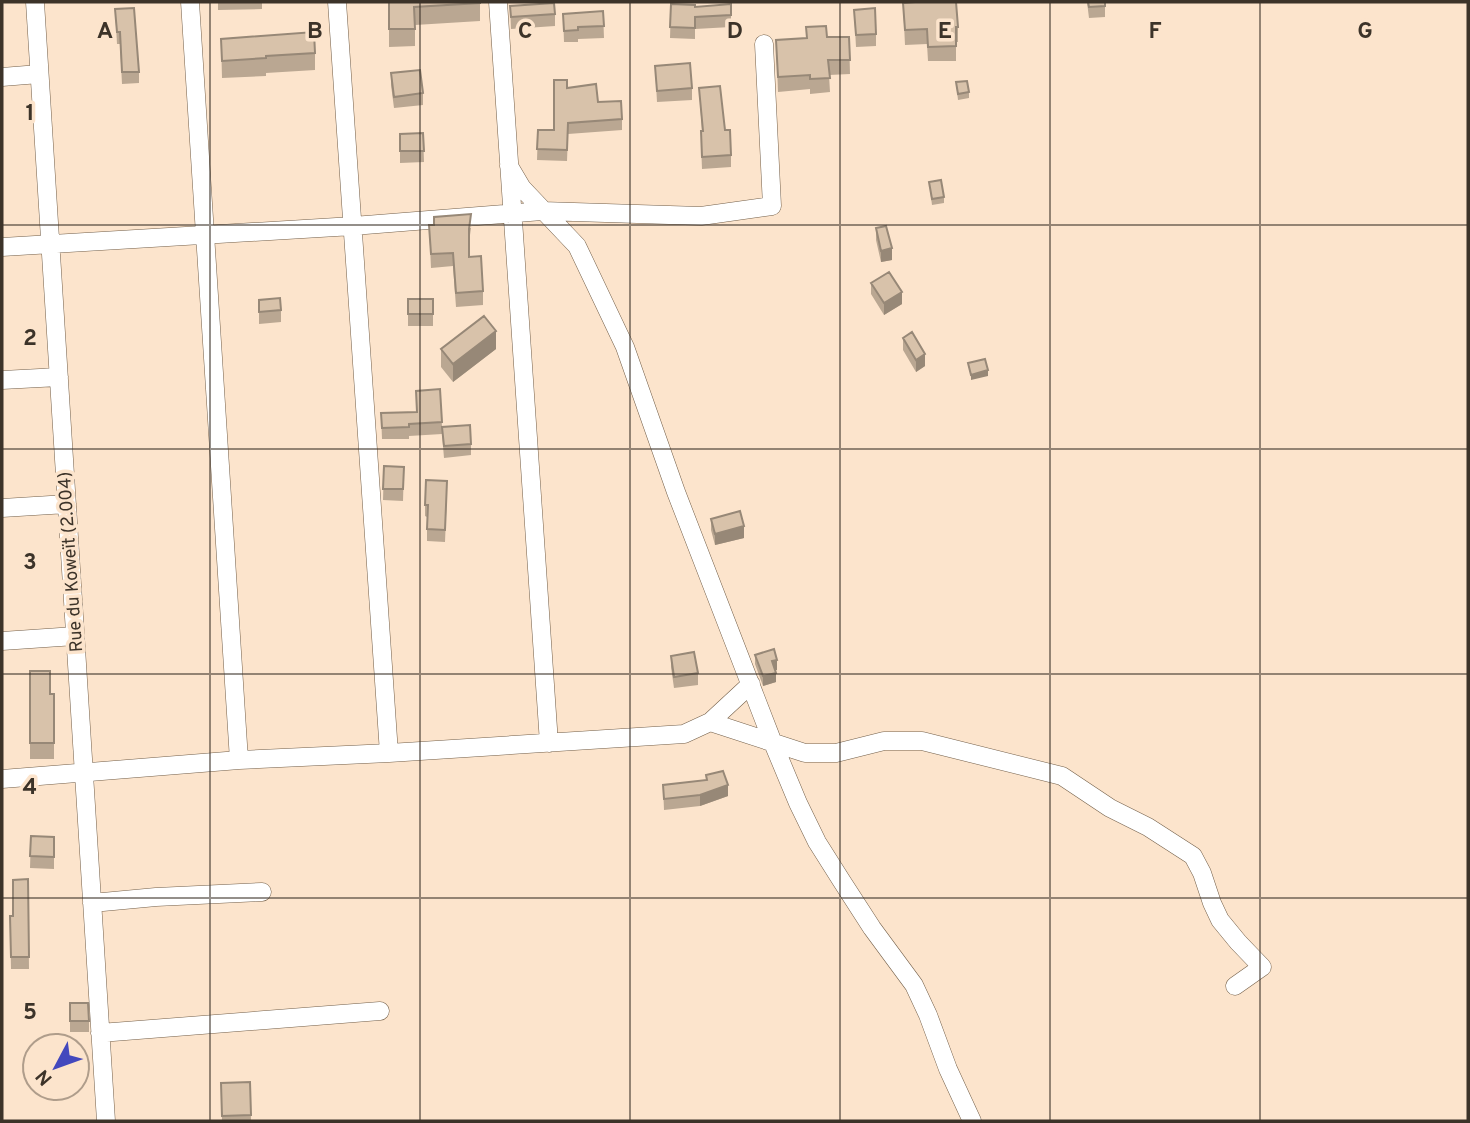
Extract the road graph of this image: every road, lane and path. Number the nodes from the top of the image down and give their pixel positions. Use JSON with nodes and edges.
{"nodes":[{"id":1,"x":35,"y":2,"type":"edge"},
{"id":2,"x":190,"y":2,"type":"edge"},
{"id":3,"x":337,"y":2,"type":"edge"},
{"id":4,"x":498,"y":2,"type":"edge"},
{"id":5,"x":764,"y":44,"type":"dead end"},
{"id":6,"x":39,"y":74,"type":"junction"},
{"id":7,"x":2,"y":77,"type":"edge"},
{"id":8,"x":509,"y":166,"type":"junction"},
{"id":9,"x":542,"y":211,"type":"junction"},
{"id":10,"x":513,"y":214,"type":"junction"},
{"id":11,"x":352,"y":226,"type":"junction"},
{"id":12,"x":205,"y":234,"type":"junction"},
{"id":13,"x":50,"y":243,"type":"junction"},
{"id":14,"x":2,"y":247,"type":"edge"},
{"id":15,"x":59,"y":377,"type":"junction"},
{"id":16,"x":2,"y":380,"type":"edge"},
{"id":17,"x":67,"y":504,"type":"junction"},
{"id":18,"x":2,"y":508,"type":"edge"},
{"id":19,"x":75,"y":636,"type":"junction"},
{"id":20,"x":2,"y":641,"type":"edge"},
{"id":21,"x":751,"y":684,"type":"junction"},
{"id":22,"x":710,"y":722,"type":"junction"},
{"id":23,"x":549,"y":743,"type":"junction"},
{"id":24,"x":773,"y":743,"type":"junction"},
{"id":25,"x":389,"y":753,"type":"junction"},
{"id":26,"x":239,"y":760,"type":"junction"},
{"id":27,"x":84,"y":773,"type":"junction"},
{"id":28,"x":2,"y":779,"type":"edge"},
{"id":29,"x":262,"y":892,"type":"dead end"},
{"id":30,"x":92,"y":903,"type":"junction"},
{"id":31,"x":1235,"y":986,"type":"dead end"},
{"id":32,"x":380,"y":1011,"type":"dead end"},
{"id":33,"x":100,"y":1032,"type":"junction"},
{"id":34,"x":106,"y":1121,"type":"edge"},
{"id":35,"x":972,"y":1121,"type":"edge"}],
"edges":[{"from":1,"to":6,"type":"street","name":"Rue du Koweït (2.004)"},
{"from":2,"to":12,"type":"street"},
{"from":3,"to":11,"type":"street"},
{"from":4,"to":8,"type":"street"},
{"from":5,"to":9,"type":"street"},
{"from":6,"to":7,"type":"street"},
{"from":6,"to":13,"type":"street","name":"Rue du Koweït (2.004)"},
{"from":8,"to":9,"type":"street"},
{"from":8,"to":10,"type":"street"},
{"from":9,"to":10,"type":"street"},
{"from":9,"to":21,"type":"street"},
{"from":10,"to":11,"type":"street"},
{"from":10,"to":23,"type":"street"},
{"from":11,"to":12,"type":"street"},
{"from":11,"to":25,"type":"street"},
{"from":12,"to":13,"type":"street"},
{"from":12,"to":26,"type":"street"},
{"from":13,"to":14,"type":"street"},
{"from":13,"to":15,"type":"street","name":"Rue du Koweït (2.004)"},
{"from":15,"to":16,"type":"street"},
{"from":15,"to":17,"type":"street","name":"Rue du Koweït (2.004)"},
{"from":17,"to":18,"type":"street"},
{"from":17,"to":19,"type":"street","name":"Rue du Koweït (2.004)"},
{"from":19,"to":20,"type":"street"},
{"from":19,"to":27,"type":"street","name":"Rue du Koweït (2.004)"},
{"from":21,"to":22,"type":"street"},
{"from":21,"to":24,"type":"street"},
{"from":22,"to":23,"type":"street"},
{"from":22,"to":24,"type":"street"},
{"from":23,"to":25,"type":"street"},
{"from":24,"to":31,"type":"street"},
{"from":24,"to":35,"type":"street"},
{"from":25,"to":26,"type":"street"},
{"from":26,"to":27,"type":"street"},
{"from":27,"to":28,"type":"street"},
{"from":27,"to":30,"type":"street","name":"Rue du Koweït (2.004)"},
{"from":29,"to":30,"type":"street"},
{"from":30,"to":33,"type":"street","name":"Rue du Koweït (2.004)"},
{"from":32,"to":33,"type":"street"},
{"from":33,"to":34,"type":"street","name":"Rue du Koweït (2.004)"}]}
